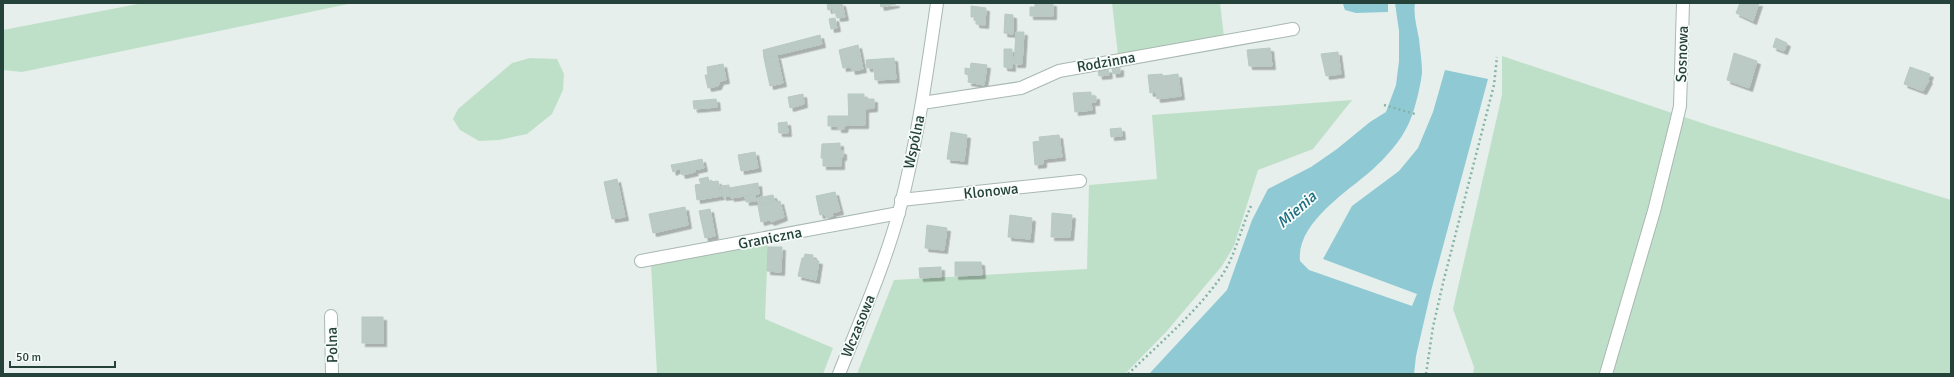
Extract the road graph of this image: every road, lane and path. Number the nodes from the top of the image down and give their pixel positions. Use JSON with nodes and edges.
{"nodes":[{"id":1,"x":937,"y":3,"type":"edge"},
{"id":2,"x":1683,"y":3,"type":"edge"},
{"id":3,"x":1293,"y":29,"type":"dead end"},
{"id":4,"x":1497,"y":57,"type":"dead end"},
{"id":5,"x":922,"y":103,"type":"junction"},
{"id":6,"x":1384,"y":105,"type":"dead end"},
{"id":7,"x":1415,"y":114,"type":"dead end"},
{"id":8,"x":1080,"y":181,"type":"dead end"},
{"id":9,"x":901,"y":200,"type":"junction"},
{"id":10,"x":1251,"y":206,"type":"dead end"},
{"id":11,"x":899,"y":213,"type":"junction"},
{"id":12,"x":641,"y":261,"type":"dead end"},
{"id":13,"x":877,"y":278,"type":"joint"},
{"id":14,"x":331,"y":316,"type":"dead end"},
{"id":15,"x":332,"y":374,"type":"edge"},
{"id":16,"x":839,"y":374,"type":"edge"},
{"id":17,"x":1128,"y":374,"type":"edge"},
{"id":18,"x":1426,"y":374,"type":"edge"},
{"id":19,"x":1606,"y":374,"type":"edge"}],
"edges":[{"from":1,"to":5,"type":"street","name":"Wspólna"},
{"from":2,"to":19,"type":"street","name":"Sosnowa"},
{"from":3,"to":5,"type":"street","name":"Rodzinna"},
{"from":4,"to":18,"type":"path"},
{"from":5,"to":9,"type":"street","name":"Wspólna"},
{"from":6,"to":7,"type":"path"},
{"from":8,"to":9,"type":"street","name":"Klonowa"},
{"from":9,"to":11,"type":"street","name":"Wspólna"},
{"from":10,"to":17,"type":"path"},
{"from":11,"to":12,"type":"street","name":"Graniczna"},
{"from":11,"to":13,"type":"street","name":"Wspólna"},
{"from":13,"to":16,"type":"street","name":"Wczasowa"},
{"from":14,"to":15,"type":"street","name":"Polna"}]}
